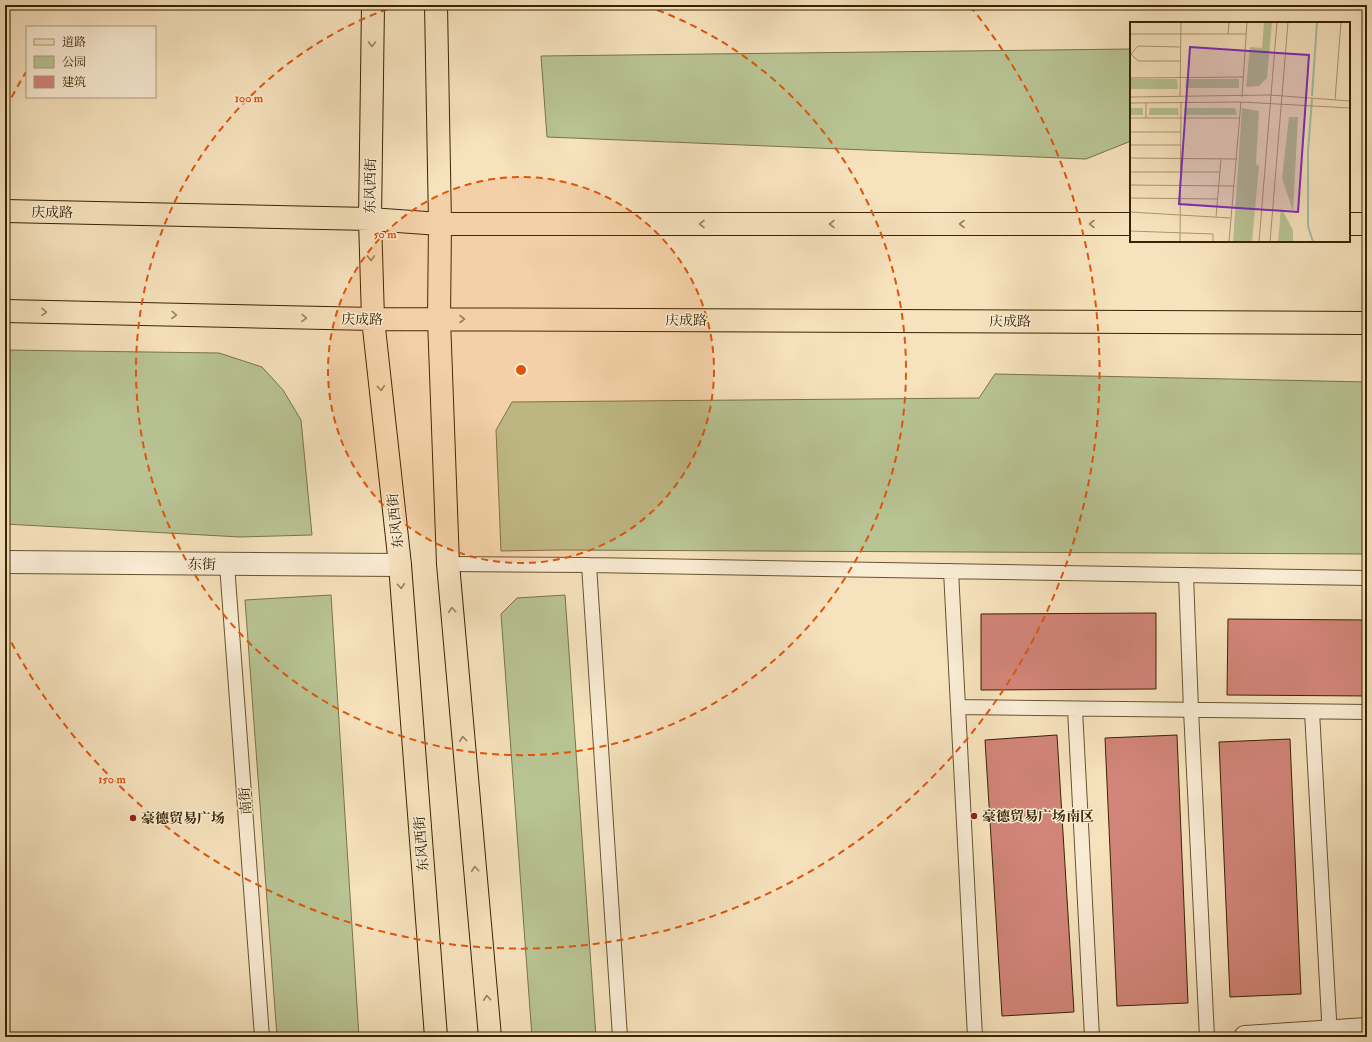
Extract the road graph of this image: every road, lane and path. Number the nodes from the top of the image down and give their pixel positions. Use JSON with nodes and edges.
{"nodes":[{"id":1,"x":373,"y":5,"type":"edge"},
{"id":2,"x":436,"y":5,"type":"edge"},
{"id":3,"x":5,"y":212,"type":"edge"},
{"id":4,"x":370,"y":219,"type":"junction"},
{"id":5,"x":440,"y":224,"type":"junction"},
{"id":6,"x":1130,"y":224,"type":"edge"},
{"id":7,"x":1350,"y":224,"type":"edge"},
{"id":8,"x":1367,"y":224,"type":"edge"},
{"id":9,"x":5,"y":311,"type":"edge"},
{"id":10,"x":373,"y":319,"type":"junction"},
{"id":11,"x":439,"y":319,"type":"junction"},
{"id":12,"x":1367,"y":323,"type":"edge"},
{"id":13,"x":5,"y":562,"type":"edge"},
{"id":14,"x":448,"y":564,"type":"junction"},
{"id":15,"x":227,"y":565,"type":"junction"},
{"id":16,"x":400,"y":565,"type":"junction"},
{"id":17,"x":590,"y":565,"type":"junction"},
{"id":18,"x":951,"y":571,"type":"junction"},
{"id":19,"x":1186,"y":575,"type":"junction"},
{"id":20,"x":1367,"y":578,"type":"edge"},
{"id":21,"x":958,"y":707,"type":"junction"},
{"id":22,"x":1075,"y":709,"type":"junction"},
{"id":23,"x":1191,"y":710,"type":"junction"},
{"id":24,"x":1312,"y":712,"type":"junction"},
{"id":25,"x":1367,"y":712,"type":"edge"},
{"id":26,"x":1367,"y":1029,"type":"edge"},
{"id":27,"x":1330,"y":1034,"type":"edge"},
{"id":28,"x":262,"y":1037,"type":"edge"},
{"id":29,"x":436,"y":1037,"type":"edge"},
{"id":30,"x":490,"y":1037,"type":"edge"},
{"id":31,"x":620,"y":1037,"type":"edge"},
{"id":32,"x":975,"y":1037,"type":"edge"},
{"id":33,"x":1092,"y":1037,"type":"edge"},
{"id":34,"x":1207,"y":1037,"type":"edge"},
{"id":35,"x":1245,"y":1037,"type":"edge"}],
"edges":[{"from":1,"to":4,"type":"main road","name":"东风西街","one_way":true},
{"from":2,"to":5,"type":"main road"},
{"from":3,"to":4,"type":"main road","name":"庆成路"},
{"from":4,"to":5,"type":"main road","name":"庆成路"},
{"from":4,"to":10,"type":"main road","name":"东风西街","one_way":true},
{"from":6,"to":5,"type":"main road","name":"庆成路","one_way":true},
{"from":5,"to":11,"type":"main road"},
{"from":7,"to":8,"type":"main road"},
{"from":9,"to":10,"type":"main road","name":"庆成路","one_way":true},
{"from":10,"to":11,"type":"main road","name":"庆成路"},
{"from":10,"to":16,"type":"main road","name":"东风西街","one_way":true},
{"from":11,"to":12,"type":"main road","name":"庆成路","one_way":true},
{"from":11,"to":14,"type":"main road"},
{"from":13,"to":15,"type":"street","name":"东街"},
{"from":14,"to":17,"type":"lane"},
{"from":30,"to":14,"type":"main road","one_way":true},
{"from":15,"to":16,"type":"street","name":"东街"},
{"from":15,"to":28,"type":"lane","name":"南街"},
{"from":16,"to":29,"type":"main road","name":"东风西街","one_way":true},
{"from":17,"to":18,"type":"lane"},
{"from":17,"to":31,"type":"lane"},
{"from":18,"to":19,"type":"lane"},
{"from":18,"to":21,"type":"lane"},
{"from":19,"to":20,"type":"lane"},
{"from":19,"to":23,"type":"lane"},
{"from":21,"to":22,"type":"lane"},
{"from":21,"to":32,"type":"lane"},
{"from":22,"to":23,"type":"lane"},
{"from":22,"to":33,"type":"lane"},
{"from":23,"to":24,"type":"lane"},
{"from":23,"to":34,"type":"lane"},
{"from":24,"to":25,"type":"lane"},
{"from":24,"to":27,"type":"lane"},
{"from":26,"to":27,"type":"street"},
{"from":27,"to":35,"type":"street"}]}
